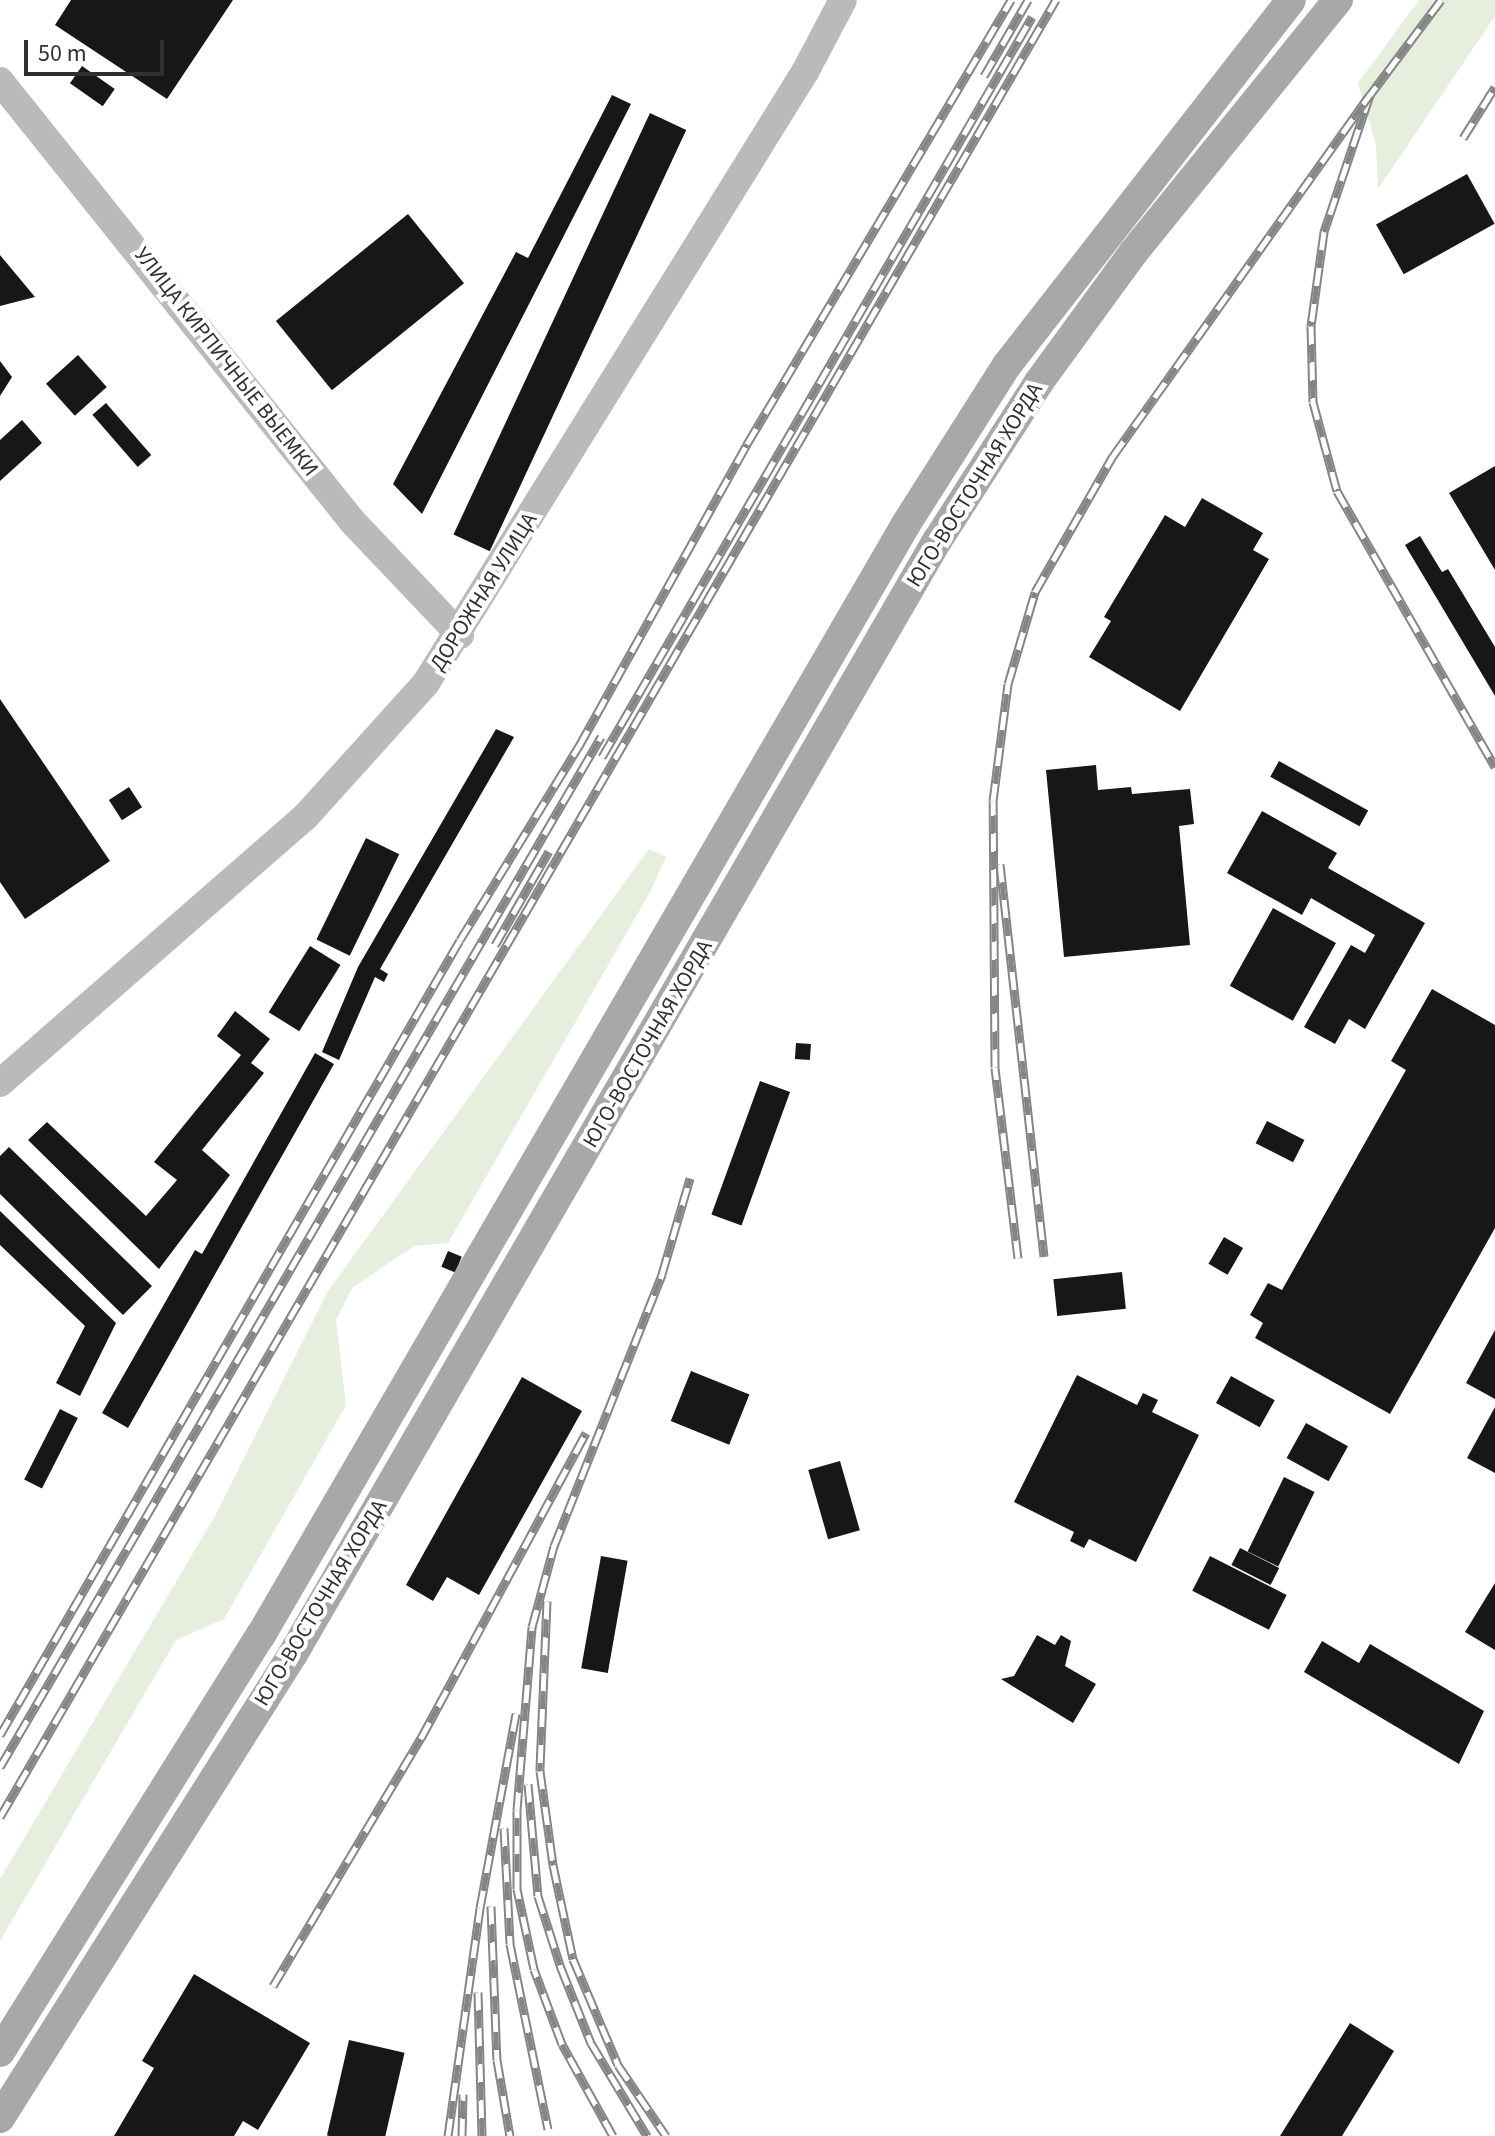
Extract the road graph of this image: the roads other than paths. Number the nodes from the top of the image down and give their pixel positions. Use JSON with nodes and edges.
{"nodes":[{"id":1,"x":843,"y":0,"type":"edge"},
{"id":2,"x":1291,"y":0,"type":"edge"},
{"id":3,"x":1338,"y":0,"type":"edge"},
{"id":4,"x":0,"y":81,"type":"edge"},
{"id":5,"x":460,"y":635,"type":"junction"},
{"id":6,"x":0,"y":1083,"type":"edge"},
{"id":7,"x":44,"y":2047,"type":"junction"},
{"id":8,"x":0,"y":2052,"type":"edge"},
{"id":9,"x":0,"y":2118,"type":"edge"},
{"id":10,"x":5,"y":2136,"type":"edge"}],
"edges":[{"from":1,"to":5,"type":"main road","name":"ДОРОЖНАЯ УЛИЦА"},
{"from":2,"to":8,"type":"main road","name":"ЮГО-ВОСТОЧНАЯ ХОРДА"},
{"from":3,"to":7,"type":"main road","name":"ЮГО-ВОСТОЧНАЯ ХОРДА"},
{"from":4,"to":5,"type":"main road","name":"УЛИЦА КИРПИЧНЫЕ ВЫЕМКИ"},
{"from":5,"to":6,"type":"main road","name":"ДОРОЖНАЯ УЛИЦА"},
{"from":7,"to":9,"type":"main road","name":"ЮГО-ВОСТОЧНАЯ ХОРДА"},
{"from":7,"to":10,"type":"main road"}]}
